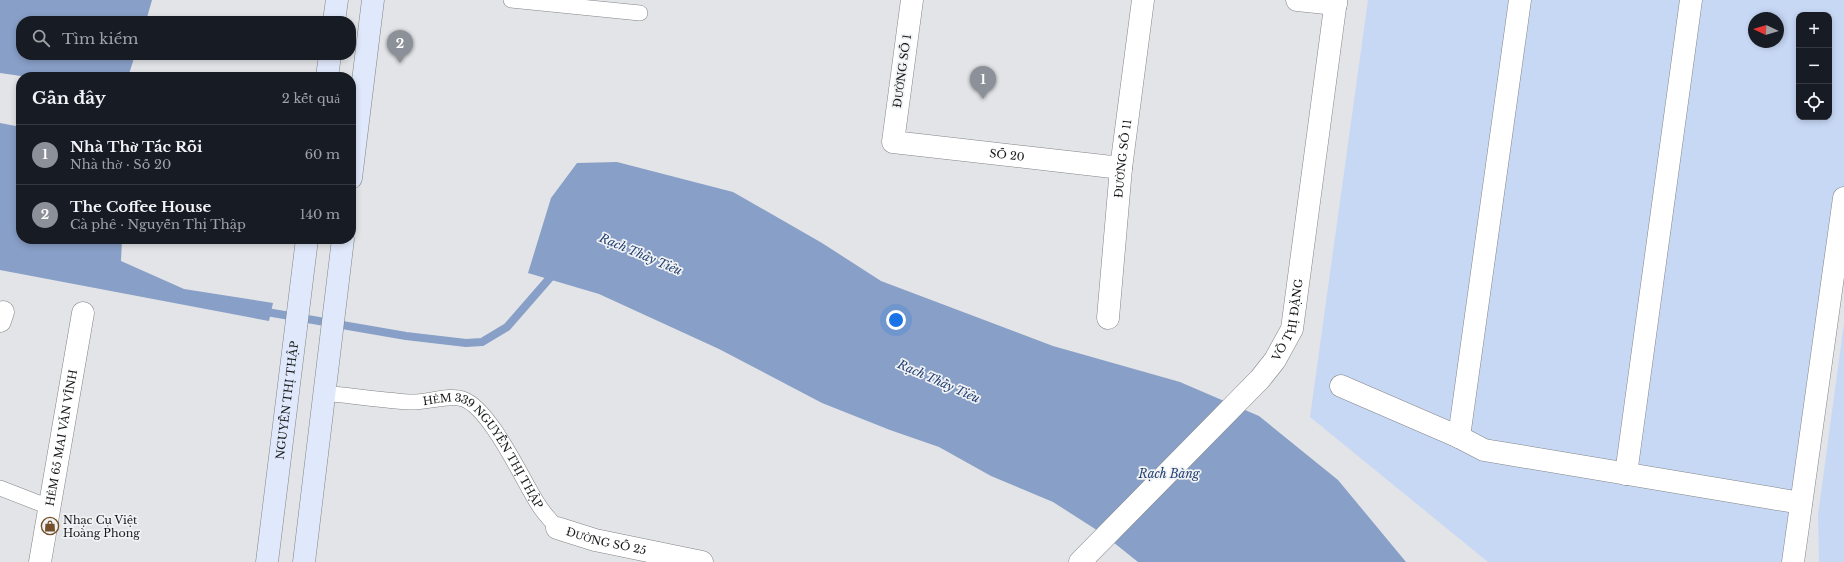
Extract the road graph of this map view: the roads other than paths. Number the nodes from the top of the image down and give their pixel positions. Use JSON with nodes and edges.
{"nodes":[{"id":1,"x":337,"y":0,"type":"edge"},
{"id":2,"x":373,"y":0,"type":"edge"},
{"id":3,"x":511,"y":0,"type":"edge"},
{"id":4,"x":912,"y":0,"type":"edge"},
{"id":5,"x":1144,"y":0,"type":"edge"},
{"id":6,"x":1297,"y":0,"type":"edge"},
{"id":7,"x":1520,"y":0,"type":"edge"},
{"id":8,"x":1691,"y":0,"type":"edge"},
{"id":9,"x":1336,"y":2,"type":"edge"},
{"id":10,"x":640,"y":13,"type":"dead end"},
{"id":11,"x":335,"y":16,"type":"edge"},
{"id":12,"x":329,"y":60,"type":"edge"},
{"id":13,"x":328,"y":72,"type":"edge"},
{"id":14,"x":356,"y":138,"type":"edge"},
{"id":15,"x":893,"y":142,"type":"joint"},
{"id":16,"x":1121,"y":168,"type":"junction"},
{"id":17,"x":1844,"y":198,"type":"edge"},
{"id":18,"x":306,"y":244,"type":"edge"},
{"id":19,"x":343,"y":244,"type":"edge"},
{"id":20,"x":83,"y":313,"type":"dead end"},
{"id":21,"x":1108,"y":318,"type":"dead end"},
{"id":22,"x":1341,"y":386,"type":"dead end"},
{"id":23,"x":324,"y":393,"type":"junction"},
{"id":24,"x":1459,"y":437,"type":"junction"},
{"id":25,"x":1626,"y":474,"type":"junction"},
{"id":26,"x":0,"y":488,"type":"edge"},
{"id":27,"x":1801,"y":503,"type":"junction"},
{"id":28,"x":49,"y":507,"type":"junction"},
{"id":29,"x":557,"y":528,"type":"joint"},
{"id":30,"x":40,"y":562,"type":"edge"},
{"id":31,"x":267,"y":562,"type":"edge"},
{"id":32,"x":304,"y":562,"type":"edge"},
{"id":33,"x":702,"y":562,"type":"edge"},
{"id":34,"x":1080,"y":562,"type":"edge"},
{"id":35,"x":1793,"y":562,"type":"edge"}],
"edges":[{"from":1,"to":11,"type":"main road"},
{"from":2,"to":14,"type":"main road"},
{"from":3,"to":10,"type":"lane"},
{"from":4,"to":15,"type":"street","name":"ĐƯỜNG SỐ 1"},
{"from":5,"to":16,"type":"street","name":"ĐƯỜNG SỐ 11"},
{"from":6,"to":9,"type":"street"},
{"from":7,"to":24,"type":"street"},
{"from":8,"to":25,"type":"street"},
{"from":9,"to":34,"type":"street","name":"VÕ THỊ ĐẶNG"},
{"from":12,"to":13,"type":"main road"},
{"from":15,"to":16,"type":"street","name":"SỐ 20"},
{"from":16,"to":21,"type":"street","name":"ĐƯỜNG SỐ 11"},
{"from":17,"to":27,"type":"street"},
{"from":18,"to":31,"type":"main road","name":"NGUYỄN THỊ THẬP"},
{"from":19,"to":23,"type":"main road"},
{"from":20,"to":28,"type":"street","name":"HẺM 65 MAI VĂN VĨNH"},
{"from":22,"to":24,"type":"street"},
{"from":23,"to":29,"type":"lane","name":"HẺM 339 NGUYỄN THỊ THẬP"},
{"from":23,"to":32,"type":"main road"},
{"from":24,"to":25,"type":"street"},
{"from":25,"to":27,"type":"street"},
{"from":26,"to":28,"type":"lane"},
{"from":27,"to":35,"type":"street"},
{"from":28,"to":30,"type":"street","name":"HẺM 65 MAI VĂN VĨNH"},
{"from":29,"to":33,"type":"street","name":"ĐƯỜNG SỐ 25"}]}
